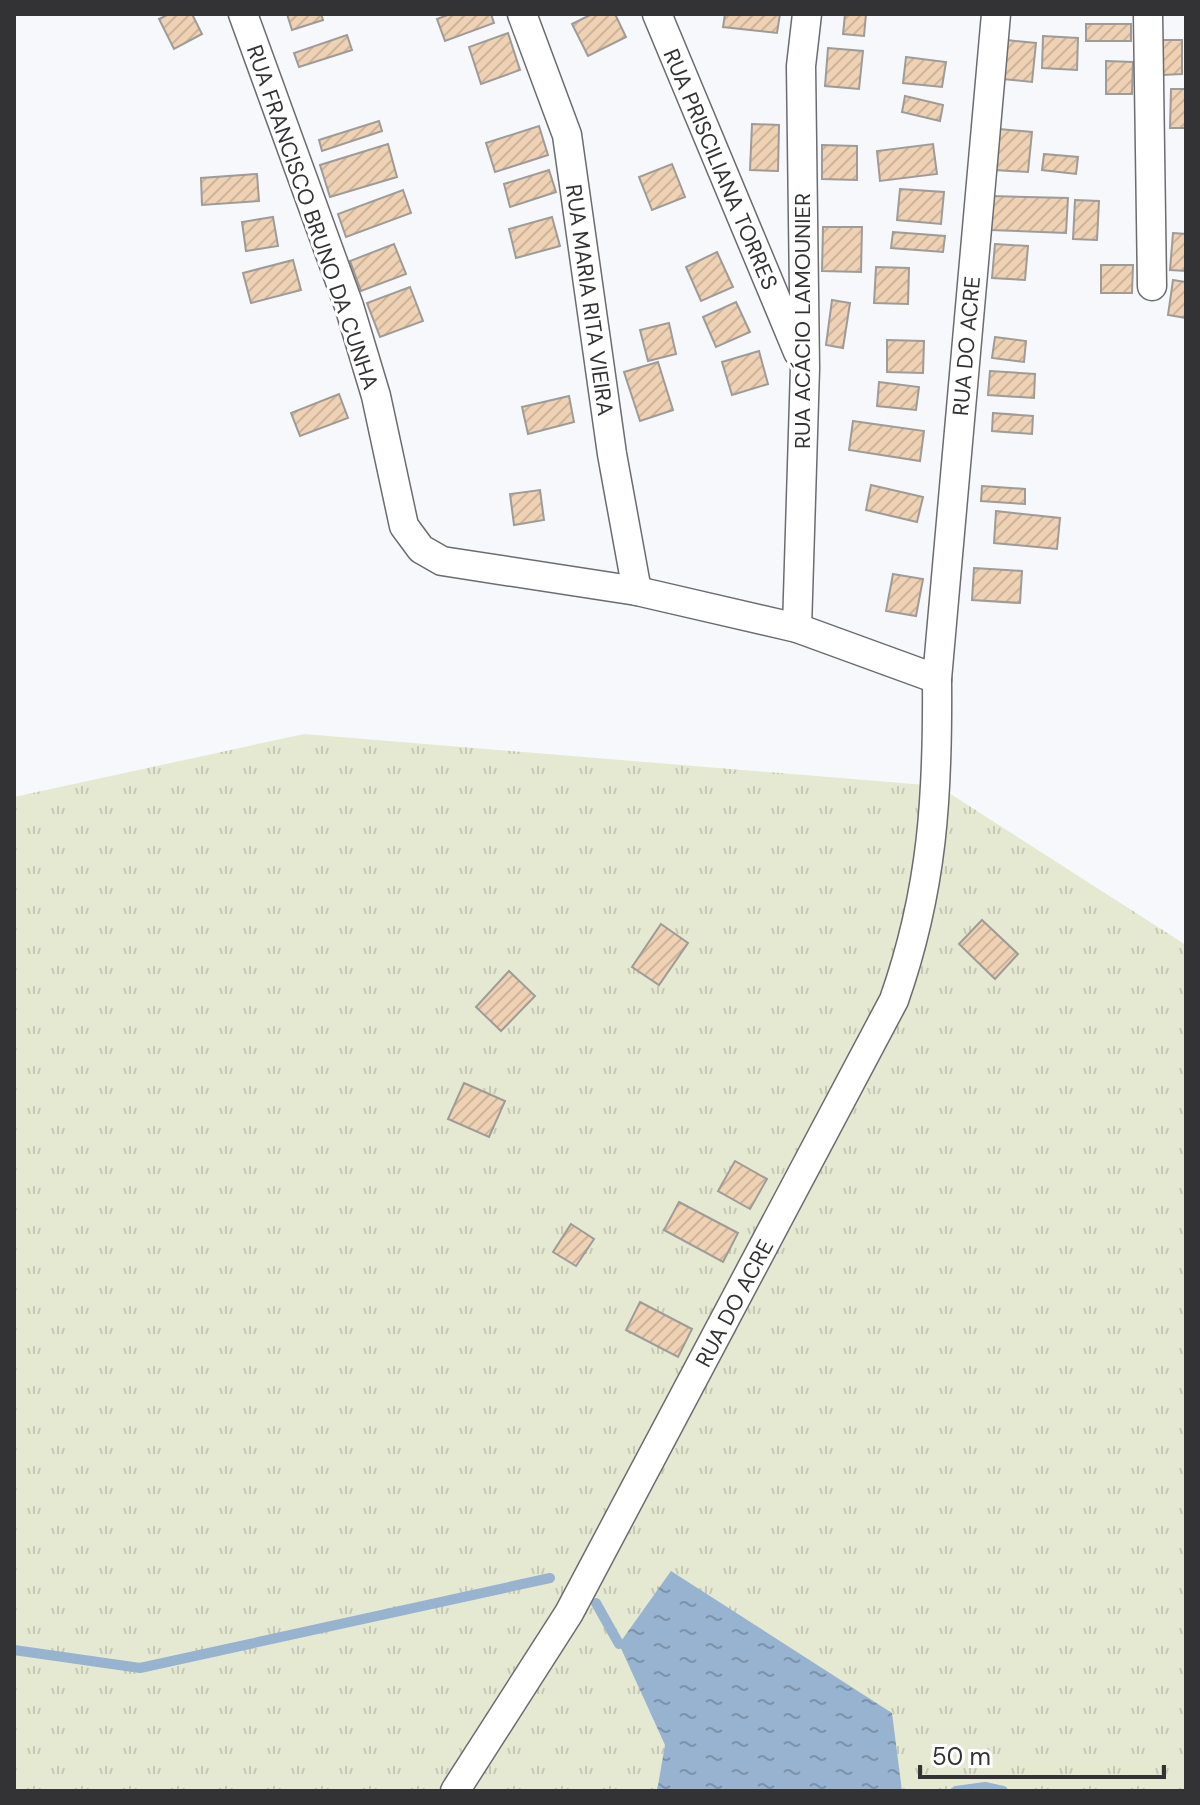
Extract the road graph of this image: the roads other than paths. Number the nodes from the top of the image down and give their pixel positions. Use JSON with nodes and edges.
{"nodes":[{"id":1,"x":243,"y":14,"type":"edge"},
{"id":2,"x":522,"y":14,"type":"edge"},
{"id":3,"x":657,"y":14,"type":"edge"},
{"id":4,"x":807,"y":14,"type":"edge"},
{"id":5,"x":996,"y":14,"type":"edge"},
{"id":6,"x":1148,"y":14,"type":"edge"},
{"id":7,"x":1152,"y":286,"type":"dead end"},
{"id":8,"x":805,"y":368,"type":"junction"},
{"id":9,"x":637,"y":591,"type":"junction"},
{"id":10,"x":797,"y":628,"type":"junction"},
{"id":11,"x":937,"y":679,"type":"junction"},
{"id":12,"x":455,"y":1791,"type":"edge"}],
"edges":[{"from":1,"to":9,"type":"street","name":"RUA FRANCISCO BRUNO DA CUNHA"},
{"from":2,"to":9,"type":"street","name":"RUA MARIA RITA VIEIRA"},
{"from":3,"to":8,"type":"street","name":"RUA PRISCILIANA TORRES"},
{"from":4,"to":8,"type":"street","name":"RUA ACÁCIO LAMOUNIER"},
{"from":5,"to":11,"type":"street","name":"RUA DO ACRE"},
{"from":6,"to":7,"type":"street"},
{"from":8,"to":10,"type":"street","name":"RUA ACÁCIO LAMOUNIER"},
{"from":9,"to":10,"type":"street","name":"RUA FRANCISCO BRUNO DA CUNHA"},
{"from":10,"to":11,"type":"street","name":"RUA FRANCISCO BRUNO DA CUNHA"},
{"from":11,"to":12,"type":"street","name":"RUA DO ACRE"}]}
